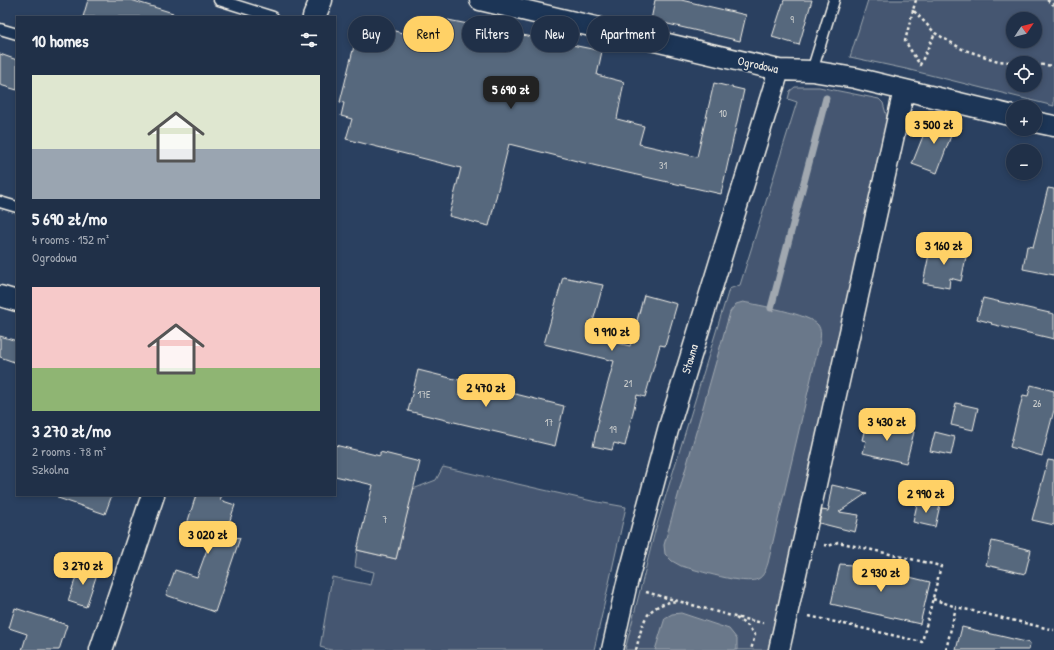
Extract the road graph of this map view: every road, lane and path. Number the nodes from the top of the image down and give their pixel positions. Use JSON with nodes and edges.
{"nodes":[{"id":1,"x":219,"y":0,"type":"edge"},
{"id":2,"x":321,"y":0,"type":"edge"},
{"id":3,"x":480,"y":0,"type":"edge"},
{"id":4,"x":834,"y":0,"type":"edge"},
{"id":5,"x":916,"y":0,"type":"edge"},
{"id":6,"x":1047,"y":0,"type":"edge"},
{"id":7,"x":1054,"y":6,"type":"edge"},
{"id":8,"x":913,"y":10,"type":"junction"},
{"id":9,"x":270,"y":16,"type":"edge"},
{"id":10,"x":314,"y":16,"type":"edge"},
{"id":11,"x":0,"y":29,"type":"edge"},
{"id":12,"x":935,"y":33,"type":"junction"},
{"id":13,"x":16,"y":34,"type":"edge"},
{"id":14,"x":1006,"y":62,"type":"edge"},
{"id":15,"x":920,"y":65,"type":"junction"},
{"id":16,"x":1042,"y":65,"type":"edge"},
{"id":17,"x":1054,"y":66,"type":"edge"},
{"id":18,"x":779,"y":70,"type":"junction"},
{"id":19,"x":922,"y":70,"type":"dead end"},
{"id":20,"x":812,"y":71,"type":"junction"},
{"id":21,"x":904,"y":90,"type":"junction"},
{"id":22,"x":1006,"y":114,"type":"edge"},
{"id":23,"x":1042,"y":123,"type":"edge"},
{"id":24,"x":1054,"y":126,"type":"edge"},
{"id":25,"x":0,"y":202,"type":"edge"},
{"id":26,"x":16,"y":207,"type":"edge"},
{"id":27,"x":0,"y":296,"type":"edge"},
{"id":28,"x":16,"y":302,"type":"edge"},
{"id":29,"x":153,"y":496,"type":"edge"},
{"id":30,"x":821,"y":544,"type":"dead end"},
{"id":31,"x":626,"y":587,"type":"junction"},
{"id":32,"x":933,"y":599,"type":"junction"},
{"id":33,"x":679,"y":601,"type":"junction"},
{"id":34,"x":956,"y":608,"type":"junction"},
{"id":35,"x":735,"y":617,"type":"junction"},
{"id":36,"x":786,"y":620,"type":"junction"},
{"id":37,"x":1054,"y":630,"type":"edge"},
{"id":38,"x":101,"y":650,"type":"edge"},
{"id":39,"x":612,"y":650,"type":"edge"},
{"id":40,"x":636,"y":650,"type":"edge"},
{"id":41,"x":751,"y":650,"type":"edge"},
{"id":42,"x":779,"y":650,"type":"edge"},
{"id":43,"x":946,"y":650,"type":"edge"}],
"edges":[{"from":1,"to":9,"type":"lane"},
{"from":2,"to":10,"type":"street"},
{"from":3,"to":18,"type":"street","name":"Ogrodowa"},
{"from":4,"to":20,"type":"lane"},
{"from":5,"to":8,"type":"path"},
{"from":6,"to":7,"type":"path"},
{"from":8,"to":12,"type":"path"},
{"from":8,"to":15,"type":"path"},
{"from":11,"to":13,"type":"lane"},
{"from":12,"to":14,"type":"path"},
{"from":12,"to":15,"type":"path"},
{"from":15,"to":19,"type":"path"},
{"from":16,"to":17,"type":"path"},
{"from":18,"to":20,"type":"street","name":"Ogrodowa"},
{"from":18,"to":31,"type":"street","name":"Stawna"},
{"from":20,"to":21,"type":"street","name":"Ogrodowa"},
{"from":21,"to":22,"type":"street","name":"Ogrodowa"},
{"from":21,"to":36,"type":"street"},
{"from":23,"to":24,"type":"street"},
{"from":25,"to":26,"type":"lane"},
{"from":27,"to":28,"type":"street"},
{"from":29,"to":38,"type":"street"},
{"from":30,"to":32,"type":"path"},
{"from":31,"to":33,"type":"path"},
{"from":31,"to":39,"type":"street","name":"Stawna"},
{"from":32,"to":34,"type":"path"},
{"from":32,"to":36,"type":"path"},
{"from":33,"to":35,"type":"path"},
{"from":33,"to":40,"type":"path"},
{"from":34,"to":37,"type":"path"},
{"from":34,"to":43,"type":"path"},
{"from":35,"to":36,"type":"path"},
{"from":35,"to":41,"type":"path"},
{"from":36,"to":42,"type":"street"}]}
